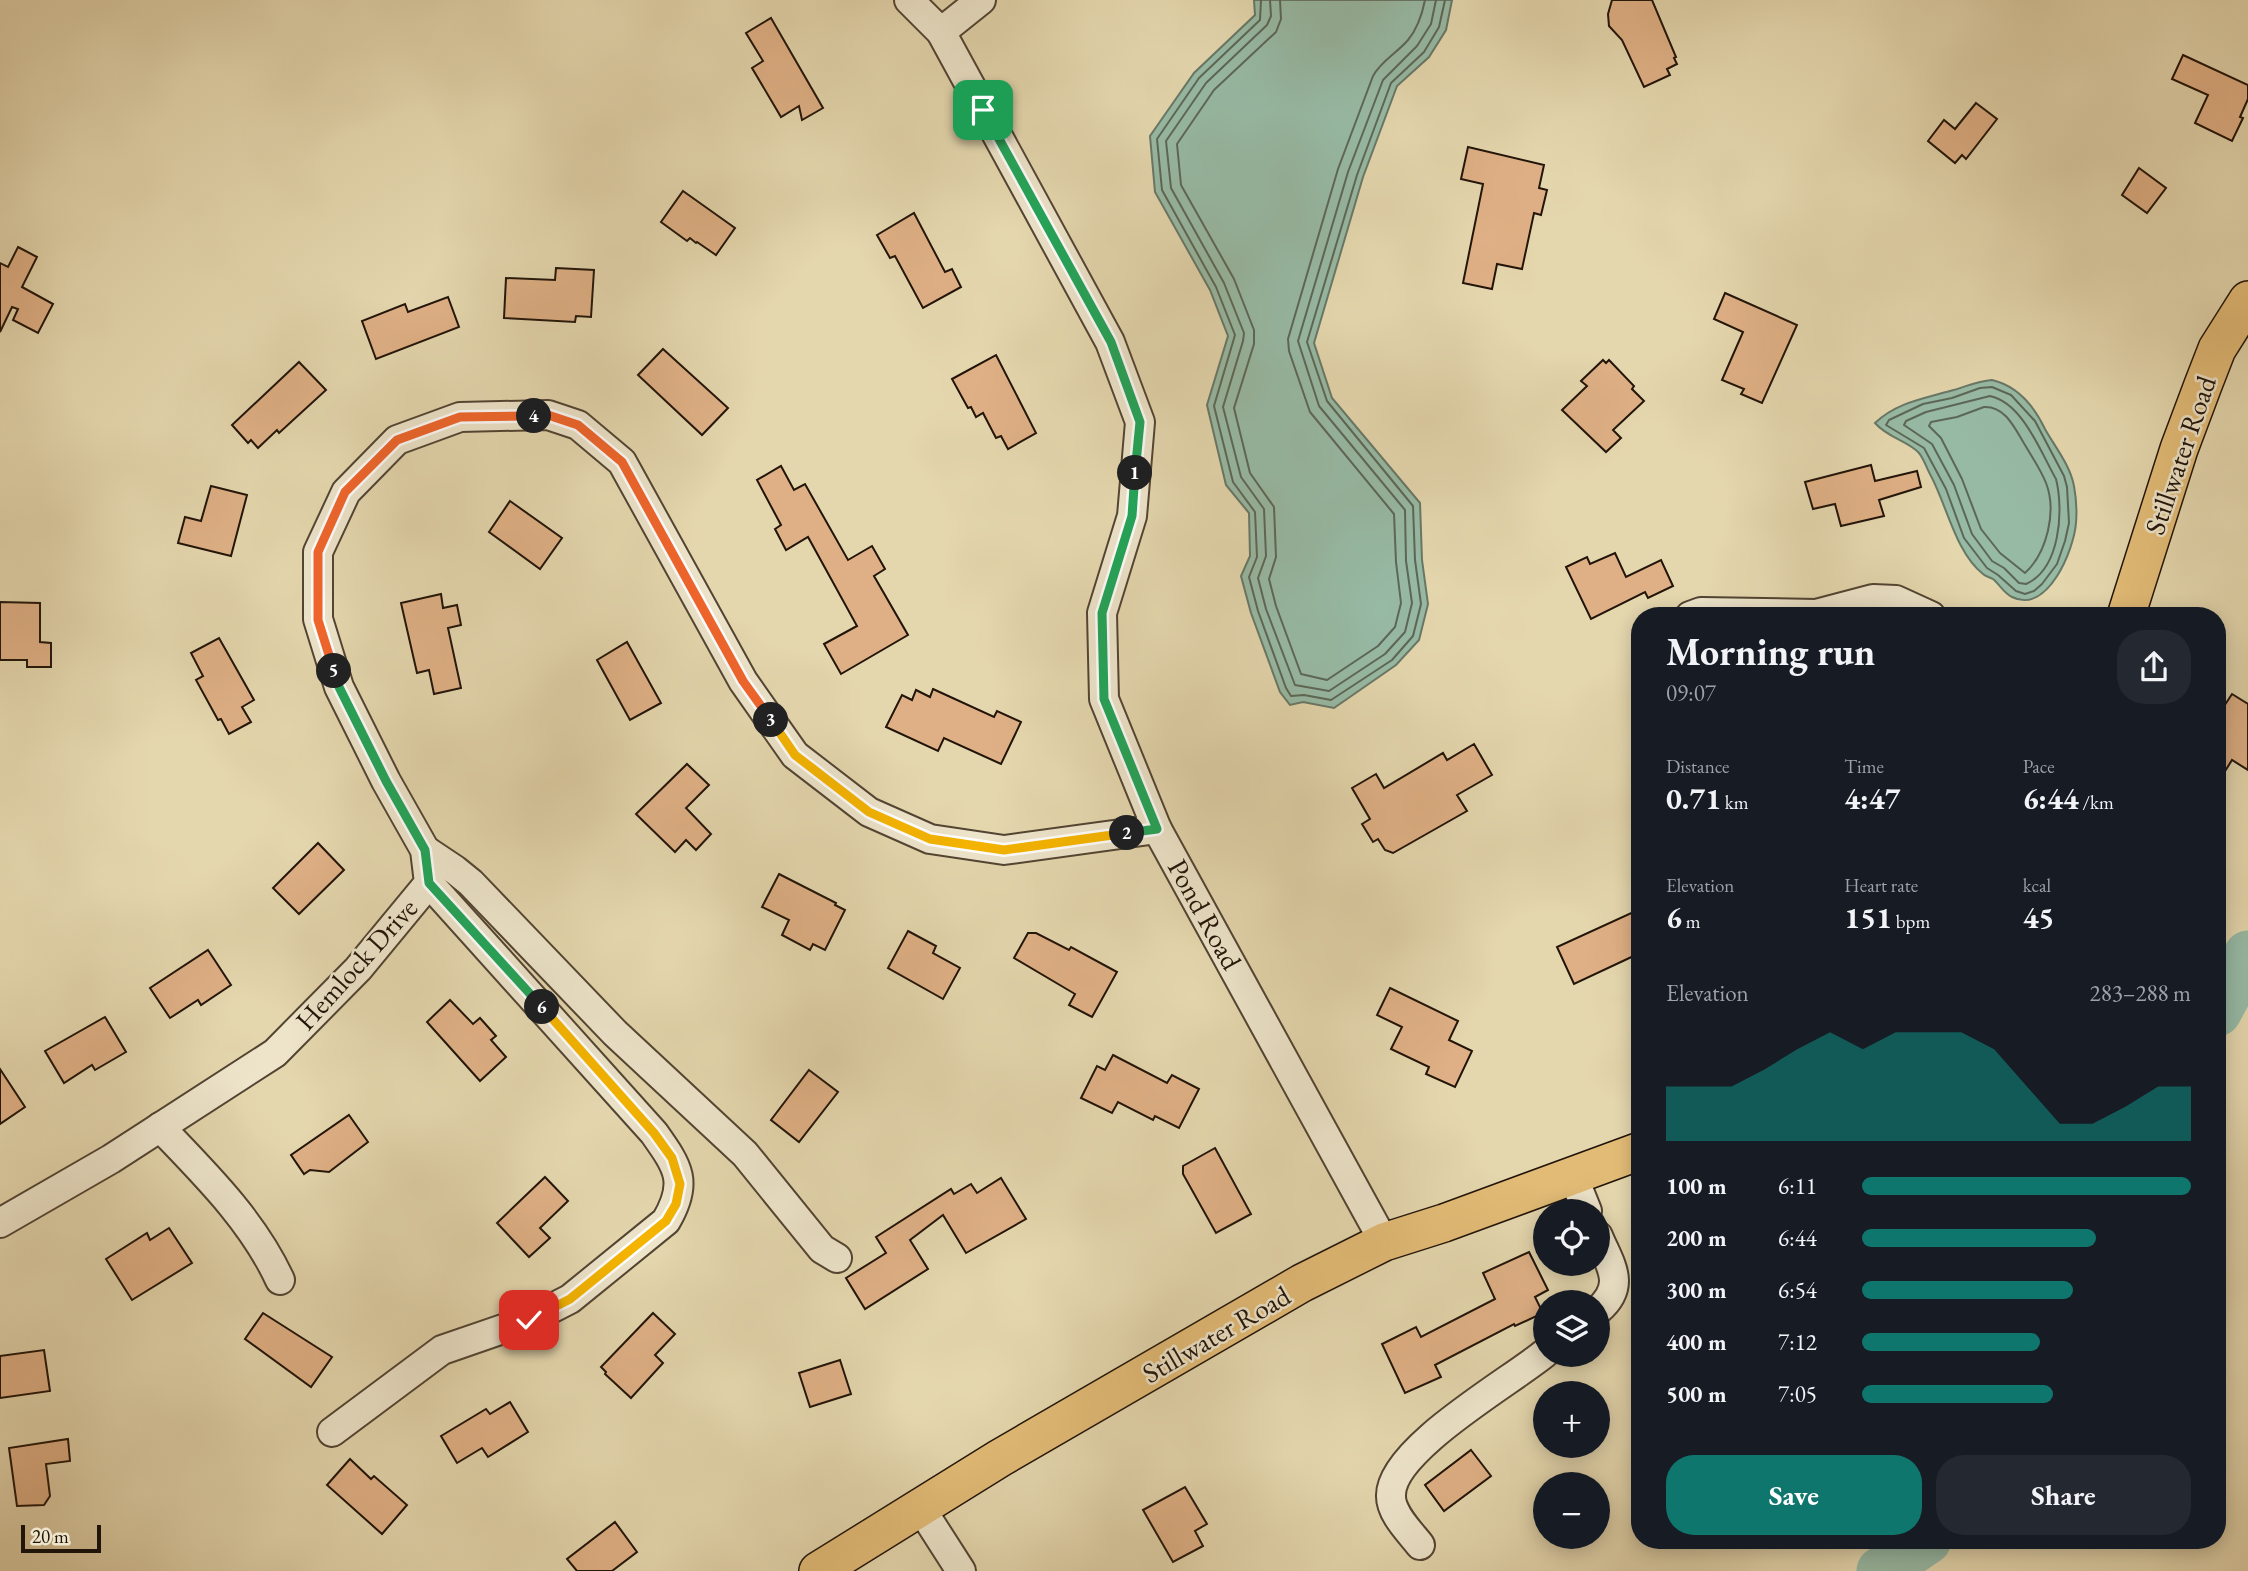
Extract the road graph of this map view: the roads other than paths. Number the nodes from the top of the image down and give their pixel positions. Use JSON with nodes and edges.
{"nodes":[{"id":1,"x":909,"y":0,"type":"edge"},
{"id":2,"x":981,"y":0,"type":"edge"},
{"id":3,"x":941,"y":32,"type":"junction"},
{"id":4,"x":2248,"y":300,"type":"edge"},
{"id":5,"x":1843,"y":607,"type":"edge"},
{"id":6,"x":1911,"y":607,"type":"edge"},
{"id":7,"x":2129,"y":607,"type":"edge"},
{"id":8,"x":1157,"y":829,"type":"junction"},
{"id":9,"x":425,"y":850,"type":"junction"},
{"id":10,"x":429,"y":883,"type":"junction"},
{"id":11,"x":160,"y":1127,"type":"junction"},
{"id":12,"x":1631,"y":1155,"type":"edge"},
{"id":13,"x":1573,"y":1176,"type":"junction"},
{"id":14,"x":1582,"y":1199,"type":"edge"},
{"id":15,"x":0,"y":1223,"type":"edge"},
{"id":16,"x":1384,"y":1242,"type":"junction"},
{"id":17,"x":837,"y":1258,"type":"dead end"},
{"id":18,"x":1610,"y":1266,"type":"edge"},
{"id":19,"x":281,"y":1280,"type":"dead end"},
{"id":20,"x":1610,"y":1296,"type":"edge"},
{"id":21,"x":1533,"y":1362,"type":"edge"},
{"id":22,"x":332,"y":1432,"type":"dead end"},
{"id":23,"x":919,"y":1507,"type":"junction"},
{"id":24,"x":1420,"y":1545,"type":"dead end"},
{"id":25,"x":952,"y":1565,"type":"edge"},
{"id":26,"x":818,"y":1571,"type":"edge"}],
"edges":[{"from":1,"to":3,"type":"street","name":"Pond Road"},
{"from":2,"to":3,"type":"street"},
{"from":3,"to":8,"type":"street","name":"Pond Road"},
{"from":4,"to":7,"type":"main road","name":"Stillwater Road"},
{"from":5,"to":6,"type":"street"},
{"from":8,"to":9,"type":"street","name":"Hemlock Drive"},
{"from":8,"to":16,"type":"street","name":"Pond Road"},
{"from":9,"to":10,"type":"street","name":"Hemlock Drive"},
{"from":9,"to":17,"type":"street"},
{"from":10,"to":11,"type":"street","name":"Hemlock Drive"},
{"from":10,"to":22,"type":"street"},
{"from":11,"to":15,"type":"street","name":"Hemlock Drive"},
{"from":11,"to":19,"type":"street"},
{"from":12,"to":13,"type":"main road","name":"Stillwater Road"},
{"from":13,"to":14,"type":"street"},
{"from":13,"to":16,"type":"main road","name":"Stillwater Road"},
{"from":16,"to":23,"type":"main road","name":"Stillwater Road"},
{"from":18,"to":20,"type":"street"},
{"from":21,"to":24,"type":"street"},
{"from":23,"to":25,"type":"street"},
{"from":23,"to":26,"type":"main road","name":"Stillwater Road"}]}
